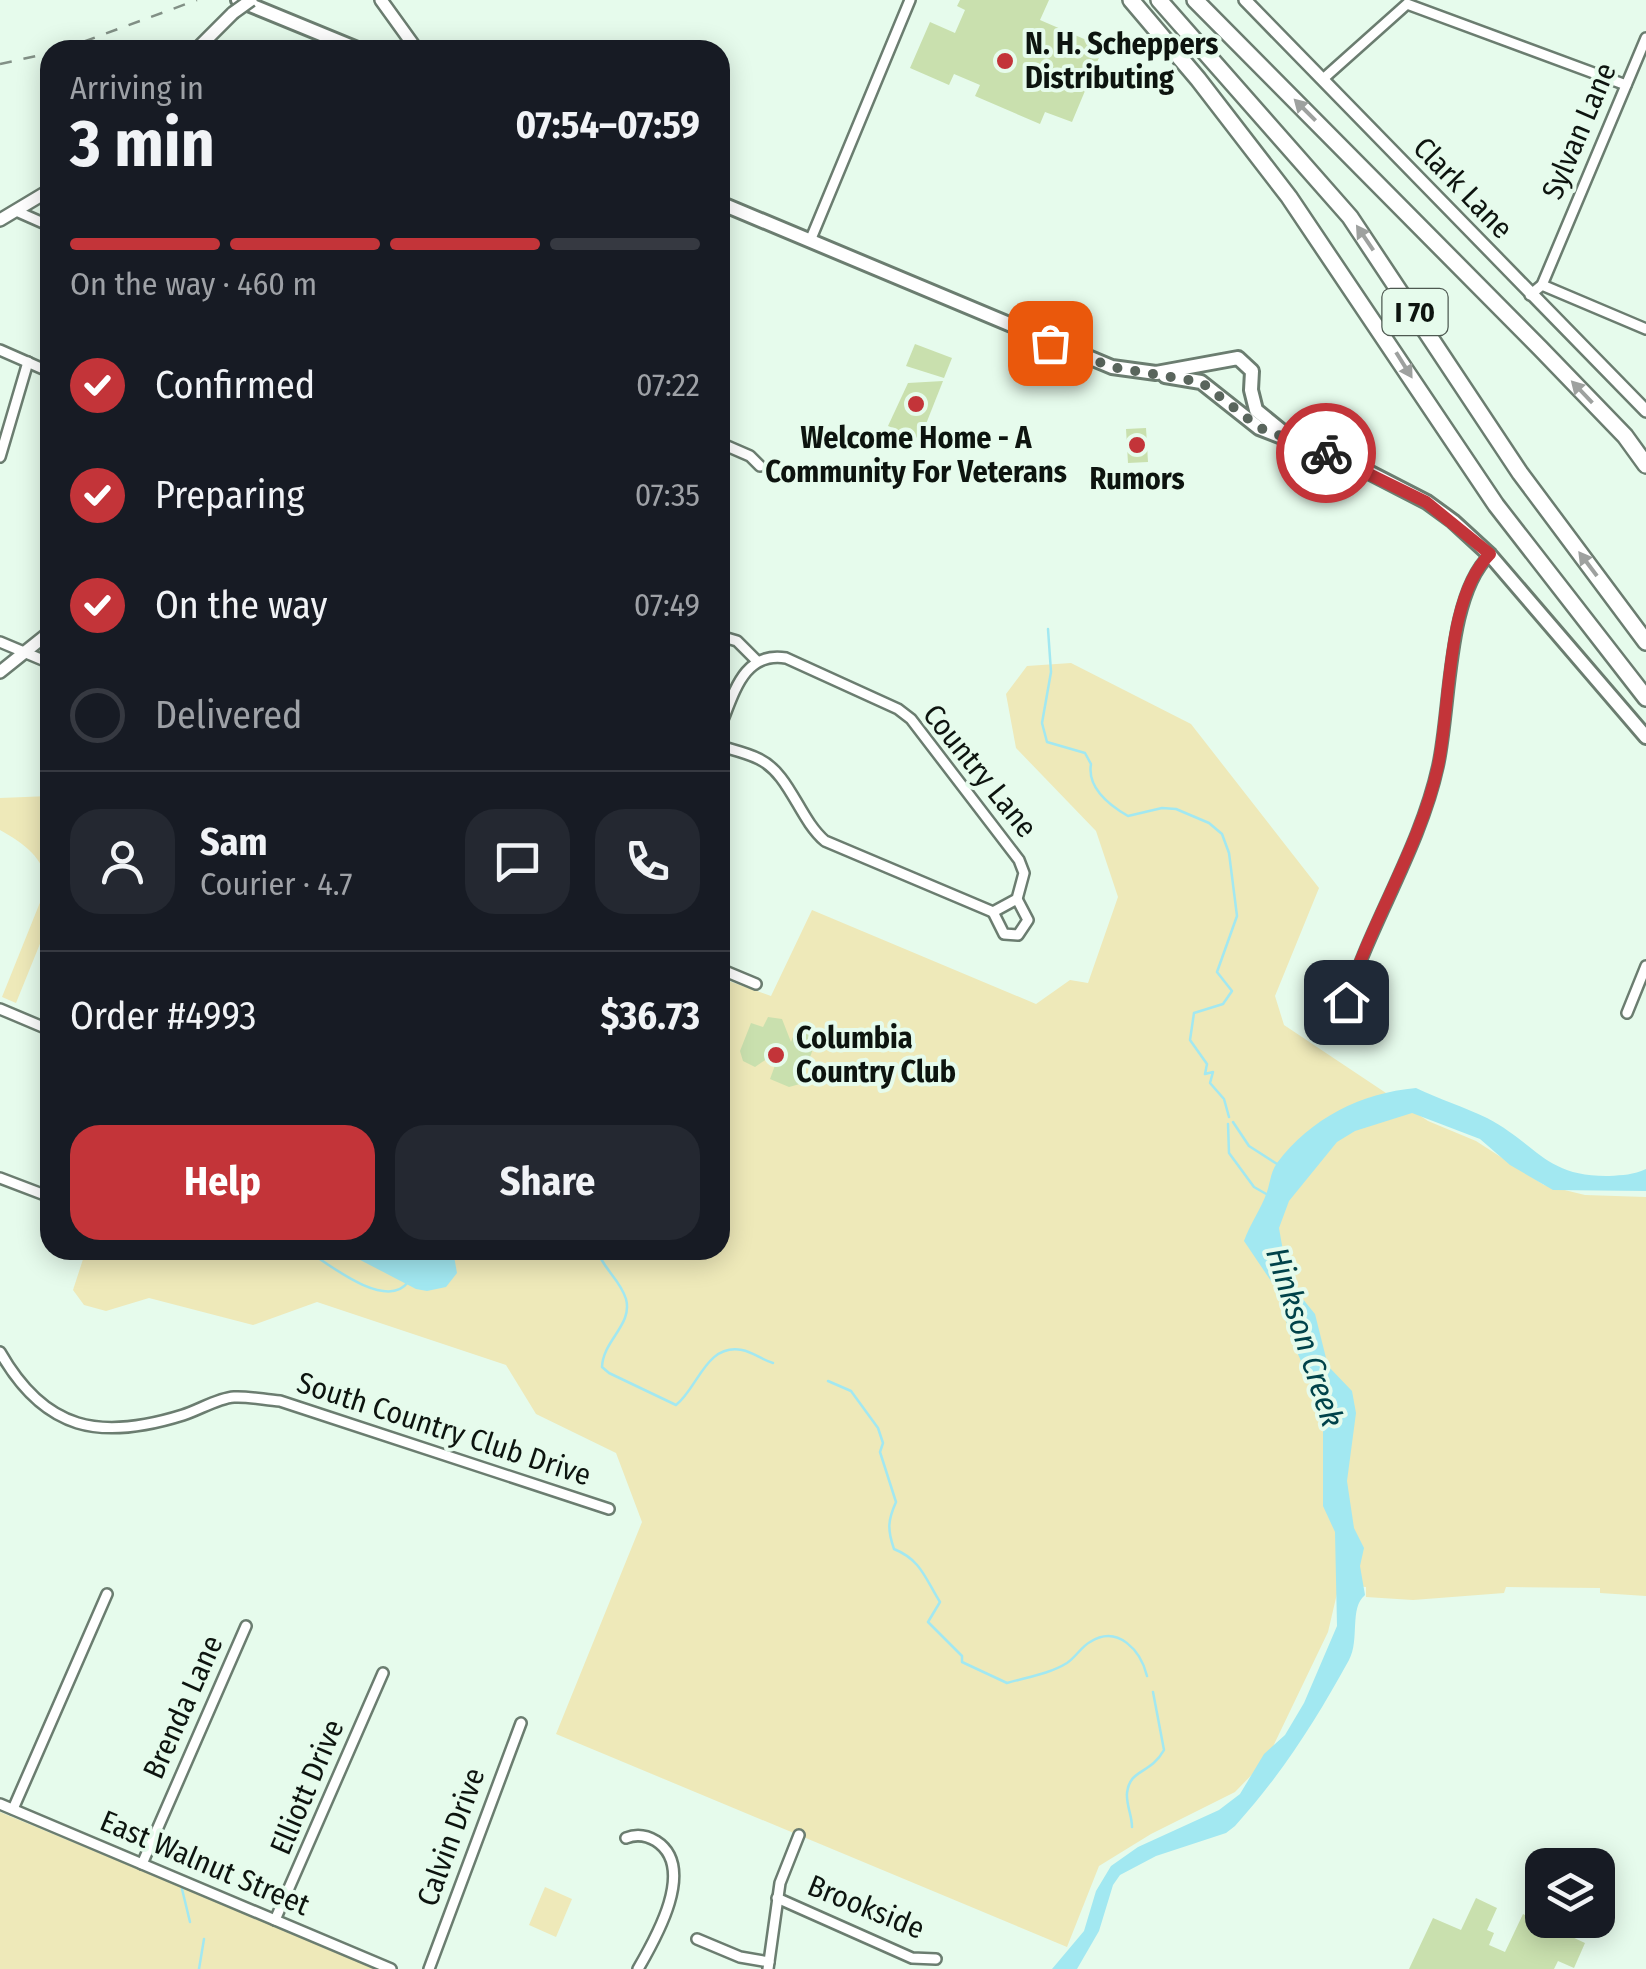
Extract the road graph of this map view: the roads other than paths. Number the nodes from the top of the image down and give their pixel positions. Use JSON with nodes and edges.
{"nodes":[{"id":1,"x":251,"y":0,"type":"edge"},
{"id":2,"x":380,"y":0,"type":"edge"},
{"id":3,"x":910,"y":0,"type":"edge"},
{"id":4,"x":1131,"y":0,"type":"edge"},
{"id":5,"x":1159,"y":0,"type":"edge"},
{"id":6,"x":1195,"y":0,"type":"edge"},
{"id":7,"x":1245,"y":0,"type":"edge"},
{"id":8,"x":236,"y":6,"type":"edge"},
{"id":9,"x":1646,"y":38,"type":"edge"},
{"id":10,"x":205,"y":40,"type":"edge"},
{"id":11,"x":332,"y":40,"type":"edge"},
{"id":12,"x":410,"y":40,"type":"edge"},
{"id":13,"x":1323,"y":80,"type":"junction"},
{"id":14,"x":1626,"y":85,"type":"junction"},
{"id":15,"x":40,"y":196,"type":"edge"},
{"id":16,"x":730,"y":207,"type":"edge"},
{"id":17,"x":16,"y":211,"type":"junction"},
{"id":18,"x":0,"y":220,"type":"edge"},
{"id":19,"x":40,"y":222,"type":"edge"},
{"id":20,"x":810,"y":241,"type":"junction"},
{"id":21,"x":1542,"y":284,"type":"junction"},
{"id":22,"x":1530,"y":294,"type":"junction"},
{"id":23,"x":1646,"y":329,"type":"edge"},
{"id":24,"x":0,"y":350,"type":"edge"},
{"id":25,"x":1218,"y":360,"type":"junction"},
{"id":26,"x":28,"y":362,"type":"junction"},
{"id":27,"x":40,"y":367,"type":"edge"},
{"id":28,"x":1156,"y":373,"type":"junction"},
{"id":29,"x":1210,"y":387,"type":"junction"},
{"id":30,"x":1251,"y":390,"type":"junction"},
{"id":31,"x":1225,"y":401,"type":"junction"},
{"id":32,"x":1646,"y":412,"type":"edge"},
{"id":33,"x":1289,"y":437,"type":"junction"},
{"id":34,"x":730,"y":447,"type":"edge"},
{"id":35,"x":0,"y":457,"type":"edge"},
{"id":36,"x":1646,"y":465,"type":"edge"},
{"id":37,"x":760,"y":466,"type":"dead end"},
{"id":38,"x":1490,"y":554,"type":"junction"},
{"id":39,"x":730,"y":639,"type":"edge"},
{"id":40,"x":40,"y":640,"type":"edge"},
{"id":41,"x":0,"y":642,"type":"edge"},
{"id":42,"x":1646,"y":642,"type":"edge"},
{"id":43,"x":24,"y":652,"type":"junction"},
{"id":44,"x":40,"y":659,"type":"edge"},
{"id":45,"x":756,"y":660,"type":"junction"},
{"id":46,"x":0,"y":672,"type":"edge"},
{"id":47,"x":1646,"y":698,"type":"edge"},
{"id":48,"x":730,"y":704,"type":"edge"},
{"id":49,"x":1646,"y":737,"type":"edge"},
{"id":50,"x":730,"y":749,"type":"edge"},
{"id":51,"x":1018,"y":900,"type":"junction"},
{"id":52,"x":993,"y":912,"type":"junction"},
{"id":53,"x":1646,"y":966,"type":"edge"},
{"id":54,"x":730,"y":973,"type":"edge"},
{"id":55,"x":756,"y":984,"type":"dead end"},
{"id":56,"x":1346,"y":1002,"type":"dead end"},
{"id":57,"x":0,"y":1009,"type":"edge"},
{"id":58,"x":1627,"y":1013,"type":"dead end"},
{"id":59,"x":40,"y":1026,"type":"edge"},
{"id":60,"x":0,"y":1178,"type":"edge"},
{"id":61,"x":40,"y":1192,"type":"edge"},
{"id":62,"x":0,"y":1352,"type":"edge"},
{"id":63,"x":609,"y":1509,"type":"dead end"},
{"id":64,"x":107,"y":1594,"type":"dead end"},
{"id":65,"x":246,"y":1626,"type":"dead end"},
{"id":66,"x":384,"y":1673,"type":"dead end"},
{"id":67,"x":521,"y":1724,"type":"dead end"},
{"id":68,"x":0,"y":1804,"type":"edge"},
{"id":69,"x":13,"y":1810,"type":"junction"},
{"id":70,"x":800,"y":1836,"type":"dead end"},
{"id":71,"x":626,"y":1838,"type":"dead end"},
{"id":72,"x":142,"y":1864,"type":"junction"},
{"id":73,"x":777,"y":1898,"type":"junction"},
{"id":74,"x":274,"y":1920,"type":"junction"},
{"id":75,"x":697,"y":1938,"type":"dead end"},
{"id":76,"x":936,"y":1958,"type":"dead end"},
{"id":77,"x":768,"y":1966,"type":"edge"},
{"id":78,"x":391,"y":1969,"type":"edge"},
{"id":79,"x":429,"y":1969,"type":"edge"},
{"id":80,"x":638,"y":1969,"type":"edge"}],
"edges":[{"from":1,"to":8,"type":"street","bridge":true},
{"from":2,"to":12,"type":"street"},
{"from":3,"to":20,"type":"street"},
{"from":4,"to":47,"type":"highway","number":"I 70","one_way":true},
{"from":42,"to":5,"type":"highway","number":"I 70","one_way":true},
{"from":36,"to":6,"type":"highway","one_way":true},
{"from":7,"to":13,"type":"street","name":"Clark Lane"},
{"from":8,"to":10,"type":"street"},
{"from":8,"to":11,"type":"main road"},
{"from":9,"to":14,"type":"street","name":"Sylvan Lane"},
{"from":13,"to":14,"type":"street"},
{"from":13,"to":22,"type":"street","name":"Clark Lane"},
{"from":14,"to":21,"type":"street","name":"Sylvan Lane"},
{"from":15,"to":17,"type":"street"},
{"from":16,"to":20,"type":"main road"},
{"from":17,"to":18,"type":"street"},
{"from":17,"to":19,"type":"street"},
{"from":20,"to":28,"type":"main road"},
{"from":21,"to":22,"type":"street","name":"Sylvan Lane"},
{"from":21,"to":23,"type":"street"},
{"from":22,"to":32,"type":"street","name":"Clark Lane"},
{"from":24,"to":26,"type":"street"},
{"from":25,"to":28,"type":"main road"},
{"from":25,"to":29,"type":"main road"},
{"from":25,"to":30,"type":"main road"},
{"from":26,"to":27,"type":"street"},
{"from":26,"to":35,"type":"street"},
{"from":28,"to":29,"type":"main road"},
{"from":29,"to":31,"type":"main road"},
{"from":30,"to":31,"type":"main road"},
{"from":30,"to":33,"type":"main road"},
{"from":31,"to":33,"type":"main road"},
{"from":33,"to":38,"type":"main road"},
{"from":34,"to":37,"type":"street"},
{"from":38,"to":49,"type":"main road"},
{"from":38,"to":56,"type":"street"},
{"from":39,"to":45,"type":"street"},
{"from":40,"to":43,"type":"street"},
{"from":41,"to":43,"type":"street"},
{"from":43,"to":44,"type":"street"},
{"from":43,"to":46,"type":"street"},
{"from":45,"to":48,"type":"street"},
{"from":45,"to":51,"type":"street","name":"Country Lane"},
{"from":50,"to":52,"type":"street"},
{"from":51,"to":52,"type":"street"},
{"from":51,"to":52,"type":"street","name":"Country Lane"},
{"from":53,"to":58,"type":"street"},
{"from":54,"to":55,"type":"street"},
{"from":57,"to":59,"type":"street"},
{"from":60,"to":61,"type":"street"},
{"from":62,"to":63,"type":"street","name":"South Country Club Drive"},
{"from":64,"to":69,"type":"street"},
{"from":65,"to":72,"type":"street","name":"Brenda Lane"},
{"from":66,"to":74,"type":"street","name":"Elliott Drive"},
{"from":67,"to":79,"type":"street","name":"Calvin Drive"},
{"from":68,"to":69,"type":"street","name":"East Walnut Street"},
{"from":69,"to":72,"type":"street","name":"East Walnut Street"},
{"from":70,"to":73,"type":"street"},
{"from":71,"to":80,"type":"street"},
{"from":72,"to":74,"type":"street","name":"East Walnut Street"},
{"from":73,"to":76,"type":"street","name":"Brookside"},
{"from":73,"to":77,"type":"street"},
{"from":74,"to":78,"type":"street","name":"East Walnut Street"},
{"from":75,"to":77,"type":"street"}]}
